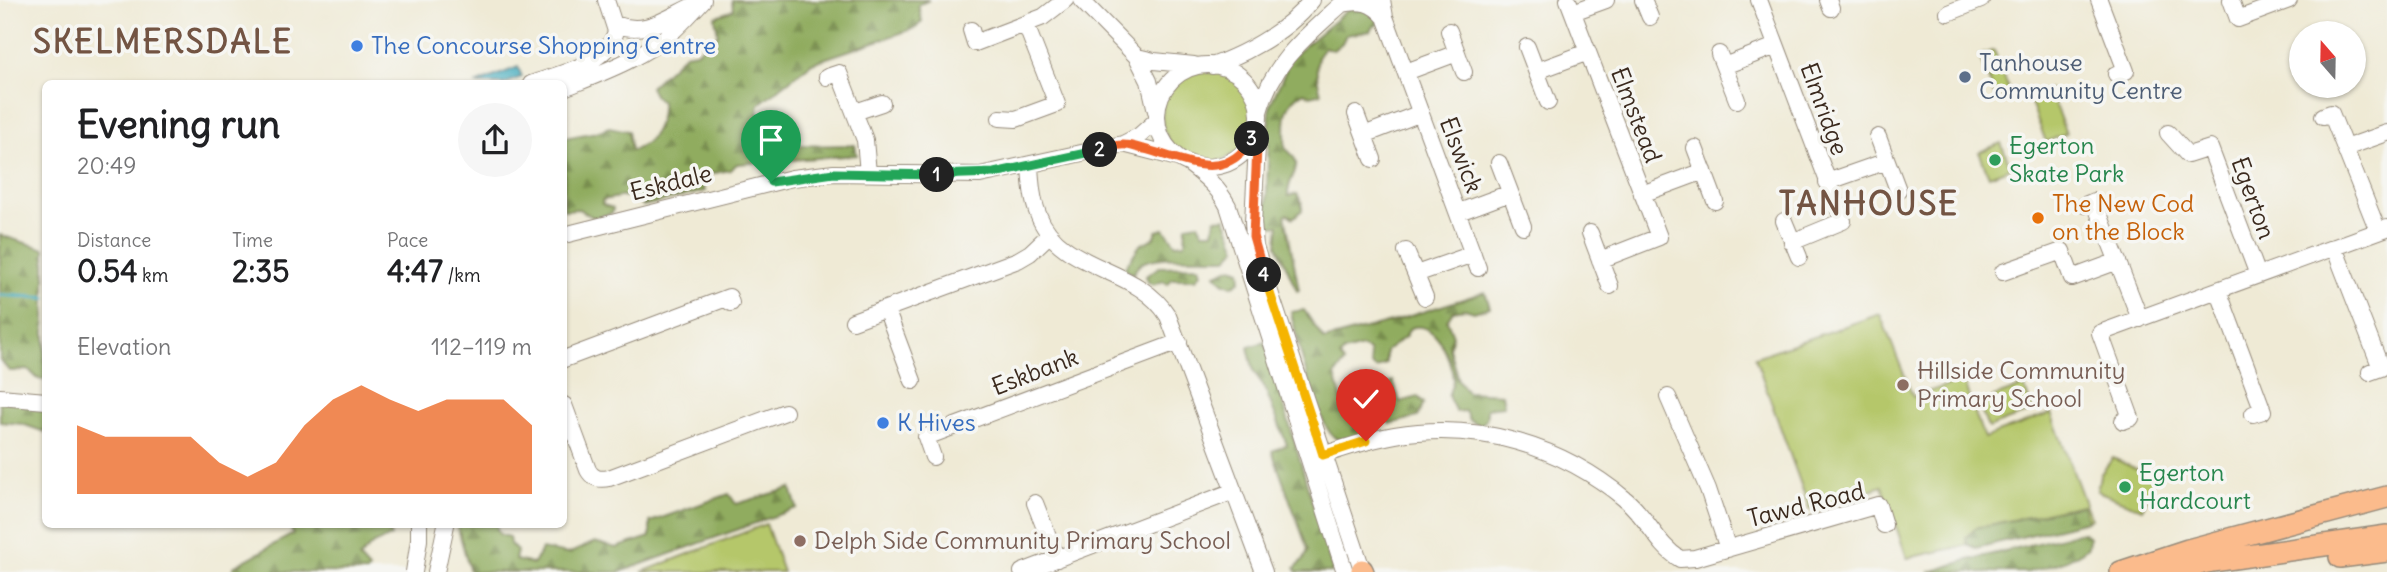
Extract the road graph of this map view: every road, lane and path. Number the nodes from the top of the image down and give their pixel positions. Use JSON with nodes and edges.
{"nodes":[{"id":1,"x":606,"y":0,"type":"edge"},
{"id":2,"x":1065,"y":0,"type":"edge"},
{"id":3,"x":1081,"y":0,"type":"edge"},
{"id":4,"x":1312,"y":0,"type":"edge"},
{"id":5,"x":1382,"y":0,"type":"edge"},
{"id":6,"x":1606,"y":0,"type":"edge"},
{"id":7,"x":1643,"y":0,"type":"edge"},
{"id":8,"x":1980,"y":0,"type":"edge"},
{"id":9,"x":2099,"y":0,"type":"edge"},
{"id":10,"x":2231,"y":0,"type":"edge"},
{"id":11,"x":2289,"y":0,"type":"edge"},
{"id":12,"x":703,"y":1,"type":"edge"},
{"id":13,"x":1344,"y":2,"type":"edge"},
{"id":14,"x":1765,"y":2,"type":"edge"},
{"id":15,"x":1571,"y":6,"type":"edge"},
{"id":16,"x":1948,"y":13,"type":"dead end"},
{"id":17,"x":1385,"y":17,"type":"junction"},
{"id":18,"x":1650,"y":17,"type":"dead end"},
{"id":19,"x":615,"y":24,"type":"junction"},
{"id":20,"x":1026,"y":25,"type":"junction"},
{"id":21,"x":971,"y":30,"type":"dead end"},
{"id":22,"x":1449,"y":31,"type":"dead end"},
{"id":23,"x":1776,"y":46,"type":"junction"},
{"id":24,"x":1527,"y":47,"type":"dead end"},
{"id":25,"x":1588,"y":52,"type":"junction"},
{"id":26,"x":1457,"y":53,"type":"junction"},
{"id":27,"x":1137,"y":57,"type":"junction"},
{"id":28,"x":1207,"y":65,"type":"junction"},
{"id":29,"x":1537,"y":71,"type":"junction"},
{"id":30,"x":1406,"y":72,"type":"junction"},
{"id":31,"x":1464,"y":72,"type":"dead end"},
{"id":32,"x":2116,"y":74,"type":"dead end"},
{"id":33,"x":827,"y":77,"type":"dead end"},
{"id":34,"x":541,"y":80,"type":"edge"},
{"id":35,"x":567,"y":87,"type":"edge"},
{"id":36,"x":1737,"y":100,"type":"dead end"},
{"id":37,"x":1548,"y":102,"type":"dead end"},
{"id":38,"x":882,"y":103,"type":"dead end"},
{"id":39,"x":855,"y":112,"type":"junction"},
{"id":40,"x":1421,"y":113,"type":"junction"},
{"id":41,"x":1356,"y":114,"type":"dead end"},
{"id":42,"x":2323,"y":116,"type":"dead end"},
{"id":43,"x":1157,"y":117,"type":"junction"},
{"id":44,"x":1000,"y":118,"type":"dead end"},
{"id":45,"x":1258,"y":120,"type":"junction"},
{"id":46,"x":2168,"y":133,"type":"dead end"},
{"id":47,"x":2387,"y":133,"type":"edge"},
{"id":48,"x":1364,"y":135,"type":"junction"},
{"id":49,"x":1878,"y":137,"type":"dead end"},
{"id":50,"x":1123,"y":144,"type":"junction"},
{"id":51,"x":1696,"y":148,"type":"dead end"},
{"id":52,"x":2345,"y":148,"type":"junction"},
{"id":53,"x":1373,"y":159,"type":"dead end"},
{"id":54,"x":1183,"y":161,"type":"junction"},
{"id":55,"x":1887,"y":161,"type":"junction"},
{"id":56,"x":1499,"y":163,"type":"dead end"},
{"id":57,"x":1030,"y":166,"type":"junction"},
{"id":58,"x":1704,"y":171,"type":"junction"},
{"id":59,"x":868,"y":173,"type":"junction"},
{"id":60,"x":1827,"y":182,"type":"junction"},
{"id":61,"x":1898,"y":190,"type":"dead end"},
{"id":62,"x":1510,"y":192,"type":"junction"},
{"id":63,"x":1642,"y":194,"type":"junction"},
{"id":64,"x":1714,"y":201,"type":"dead end"},
{"id":65,"x":2085,"y":205,"type":"dead end"},
{"id":66,"x":1459,"y":212,"type":"junction"},
{"id":67,"x":1784,"y":221,"type":"dead end"},
{"id":68,"x":1523,"y":226,"type":"dead end"},
{"id":69,"x":2382,"y":229,"type":"edge"},
{"id":70,"x":1590,"y":233,"type":"dead end"},
{"id":71,"x":567,"y":234,"type":"edge"},
{"id":72,"x":1049,"y":235,"type":"junction"},
{"id":73,"x":2334,"y":247,"type":"junction"},
{"id":74,"x":1406,"y":251,"type":"dead end"},
{"id":75,"x":1600,"y":260,"type":"junction"},
{"id":76,"x":2118,"y":261,"type":"junction"},
{"id":77,"x":2003,"y":272,"type":"dead end"},
{"id":78,"x":1416,"y":274,"type":"junction"},
{"id":79,"x":2258,"y":275,"type":"junction"},
{"id":80,"x":1610,"y":286,"type":"dead end"},
{"id":81,"x":2218,"y":290,"type":"junction"},
{"id":82,"x":1425,"y":297,"type":"dead end"},
{"id":83,"x":731,"y":303,"type":"dead end"},
{"id":84,"x":886,"y":309,"type":"junction"},
{"id":85,"x":2140,"y":319,"type":"junction"},
{"id":86,"x":853,"y":321,"type":"dead end"},
{"id":87,"x":1179,"y":342,"type":"junction"},
{"id":88,"x":567,"y":358,"type":"edge"},
{"id":89,"x":2370,"y":372,"type":"dead end"},
{"id":90,"x":913,"y":381,"type":"dead end"},
{"id":91,"x":0,"y":397,"type":"edge"},
{"id":92,"x":1668,"y":397,"type":"dead end"},
{"id":93,"x":42,"y":401,"type":"edge"},
{"id":94,"x":785,"y":412,"type":"dead end"},
{"id":95,"x":567,"y":413,"type":"edge"},
{"id":96,"x":2253,"y":414,"type":"dead end"},
{"id":97,"x":2123,"y":421,"type":"dead end"},
{"id":98,"x":1323,"y":455,"type":"junction"},
{"id":99,"x":933,"y":457,"type":"dead end"},
{"id":100,"x":1234,"y":491,"type":"junction"},
{"id":101,"x":2387,"y":497,"type":"edge"},
{"id":102,"x":1035,"y":503,"type":"dead end"},
{"id":103,"x":1884,"y":525,"type":"dead end"},
{"id":104,"x":419,"y":528,"type":"edge"},
{"id":105,"x":445,"y":528,"type":"edge"},
{"id":106,"x":2387,"y":536,"type":"edge"},
{"id":107,"x":1728,"y":549,"type":"junction"},
{"id":108,"x":2387,"y":551,"type":"edge"},
{"id":109,"x":1056,"y":559,"type":"junction"},
{"id":110,"x":414,"y":572,"type":"edge"},
{"id":111,"x":436,"y":572,"type":"edge"},
{"id":112,"x":1022,"y":572,"type":"edge"},
{"id":113,"x":1264,"y":572,"type":"edge"},
{"id":114,"x":1358,"y":572,"type":"edge"},
{"id":115,"x":2121,"y":572,"type":"edge"},
{"id":116,"x":2154,"y":572,"type":"edge"},
{"id":117,"x":2235,"y":572,"type":"edge"}],
"edges":[{"from":1,"to":19,"type":"street"},
{"from":2,"to":20,"type":"street"},
{"from":3,"to":27,"type":"street"},
{"from":4,"to":28,"type":"street"},
{"from":5,"to":17,"type":"street","name":"Elswick"},
{"from":6,"to":15,"type":"street","name":"Elmstead"},
{"from":7,"to":18,"type":"street"},
{"from":8,"to":16,"type":"street"},
{"from":9,"to":32,"type":"street"},
{"from":10,"to":11,"type":"street"},
{"from":12,"to":19,"type":"street"},
{"from":12,"to":35,"type":"street"},
{"from":13,"to":17,"type":"street"},
{"from":13,"to":45,"type":"street"},
{"from":14,"to":23,"type":"street","name":"Elmridge"},
{"from":15,"to":25,"type":"street","name":"Elmstead"},
{"from":17,"to":30,"type":"street","name":"Elswick"},
{"from":19,"to":34,"type":"street"},
{"from":20,"to":21,"type":"street"},
{"from":20,"to":44,"type":"street"},
{"from":22,"to":26,"type":"street"},
{"from":23,"to":36,"type":"street"},
{"from":23,"to":60,"type":"street","name":"Elmridge"},
{"from":24,"to":29,"type":"street"},
{"from":25,"to":29,"type":"street","name":"Elmstead"},
{"from":25,"to":63,"type":"street","name":"Elmstead"},
{"from":26,"to":30,"type":"street"},
{"from":26,"to":31,"type":"street"},
{"from":27,"to":28,"type":"street"},
{"from":27,"to":43,"type":"street"},
{"from":28,"to":43,"type":"street"},
{"from":28,"to":45,"type":"street"},
{"from":29,"to":37,"type":"street"},
{"from":30,"to":40,"type":"street","name":"Elswick"},
{"from":33,"to":39,"type":"street"},
{"from":38,"to":39,"type":"street"},
{"from":39,"to":59,"type":"street"},
{"from":40,"to":48,"type":"street","name":"Elswick"},
{"from":40,"to":66,"type":"street","name":"Elswick"},
{"from":41,"to":48,"type":"street"},
{"from":42,"to":52,"type":"street"},
{"from":43,"to":50,"type":"street","name":"Eskdale"},
{"from":43,"to":54,"type":"street"},
{"from":45,"to":54,"type":"street"},
{"from":45,"to":98,"type":"street"},
{"from":46,"to":79,"type":"street","name":"Egerton"},
{"from":47,"to":52,"type":"street"},
{"from":48,"to":53,"type":"street"},
{"from":49,"to":55,"type":"street","name":"Elmridge"},
{"from":50,"to":54,"type":"street","name":"Eskdale"},
{"from":50,"to":57,"type":"street","name":"Eskdale"},
{"from":51,"to":58,"type":"street","name":"Elmstead"},
{"from":52,"to":69,"type":"street"},
{"from":54,"to":114,"type":"street"},
{"from":55,"to":60,"type":"street"},
{"from":55,"to":61,"type":"street","name":"Elmridge"},
{"from":56,"to":62,"type":"street","name":"Elswick"},
{"from":57,"to":59,"type":"street","name":"Eskdale"},
{"from":57,"to":72,"type":"street"},
{"from":58,"to":63,"type":"street","name":"Elmstead"},
{"from":58,"to":64,"type":"street","name":"Elmstead"},
{"from":59,"to":71,"type":"street","name":"Eskdale"},
{"from":60,"to":67,"type":"street","name":"Elmridge"},
{"from":62,"to":66,"type":"street","name":"Elswick"},
{"from":62,"to":68,"type":"street","name":"Elswick"},
{"from":63,"to":75,"type":"street","name":"Elmstead"},
{"from":65,"to":76,"type":"street"},
{"from":66,"to":78,"type":"street","name":"Elswick"},
{"from":69,"to":73,"type":"street","name":"Egerton"},
{"from":70,"to":75,"type":"street"},
{"from":72,"to":84,"type":"street"},
{"from":72,"to":87,"type":"street"},
{"from":73,"to":79,"type":"street","name":"Egerton"},
{"from":73,"to":89,"type":"street"},
{"from":74,"to":78,"type":"street"},
{"from":75,"to":80,"type":"street"},
{"from":76,"to":77,"type":"street"},
{"from":76,"to":85,"type":"street"},
{"from":78,"to":82,"type":"street"},
{"from":79,"to":81,"type":"street","name":"Egerton"},
{"from":81,"to":85,"type":"street","name":"Egerton"},
{"from":81,"to":96,"type":"street"},
{"from":83,"to":88,"type":"street"},
{"from":84,"to":86,"type":"street"},
{"from":84,"to":90,"type":"street"},
{"from":85,"to":97,"type":"street","name":"Egerton"},
{"from":87,"to":99,"type":"street","name":"Eskbank"},
{"from":87,"to":100,"type":"street"},
{"from":91,"to":93,"type":"street"},
{"from":92,"to":107,"type":"street","name":"Tawd Road"},
{"from":94,"to":95,"type":"street"},
{"from":98,"to":107,"type":"street","name":"Tawd Road"},
{"from":98,"to":114,"type":"street"},
{"from":100,"to":109,"type":"street"},
{"from":100,"to":113,"type":"street"},
{"from":101,"to":115,"type":"main road"},
{"from":102,"to":109,"type":"street"},
{"from":103,"to":107,"type":"street","name":"Tawd Road"},
{"from":104,"to":110,"type":"street"},
{"from":105,"to":111,"type":"street"},
{"from":106,"to":116,"type":"main road"},
{"from":108,"to":117,"type":"main road"},
{"from":109,"to":112,"type":"street"}]}
